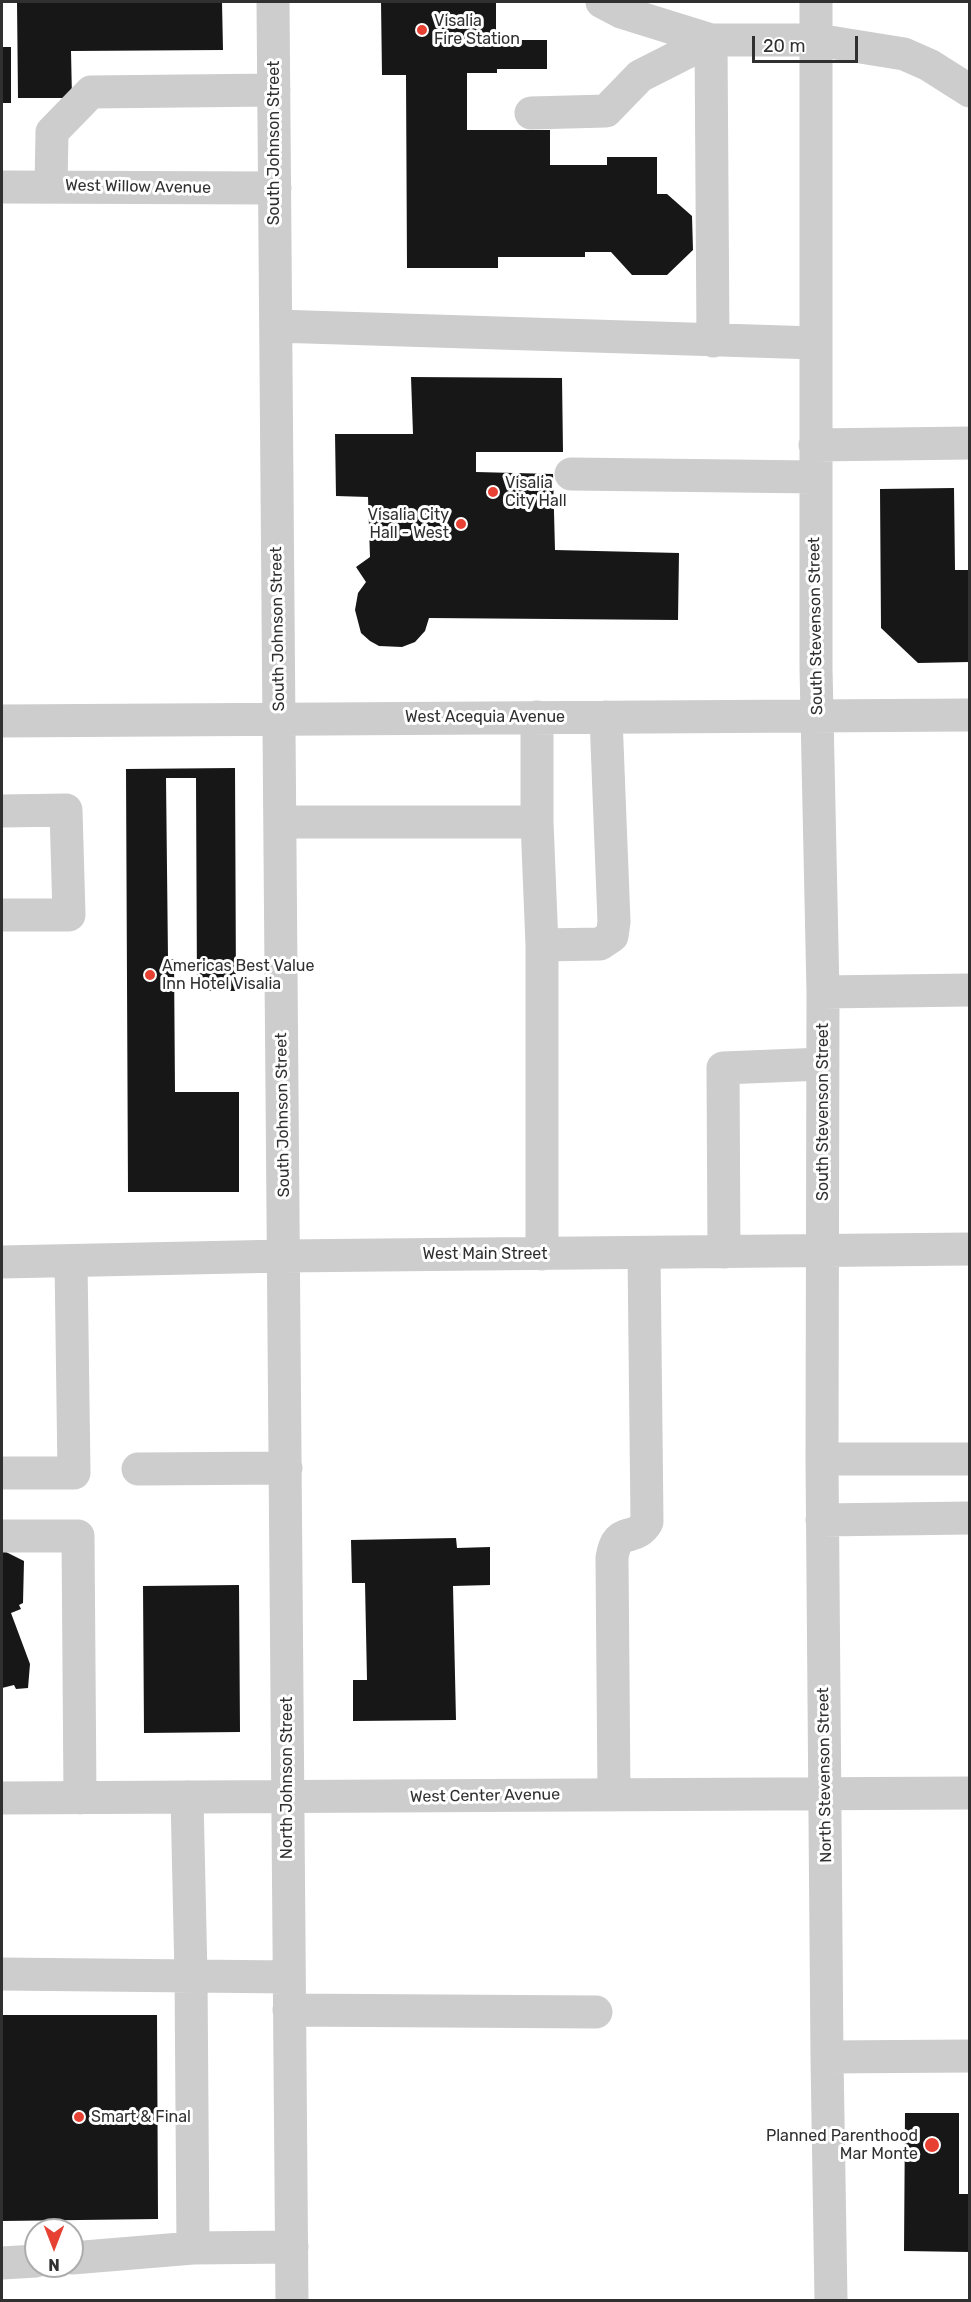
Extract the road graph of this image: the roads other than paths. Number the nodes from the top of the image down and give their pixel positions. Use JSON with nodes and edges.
{"nodes":[{"id":1,"x":273,"y":2,"type":"edge"},
{"id":2,"x":602,"y":2,"type":"edge"},
{"id":3,"x":816,"y":2,"type":"edge"},
{"id":4,"x":711,"y":40,"type":"junction"},
{"id":5,"x":817,"y":40,"type":"junction"},
{"id":6,"x":274,"y":90,"type":"junction"},
{"id":7,"x":969,"y":91,"type":"edge"},
{"id":8,"x":531,"y":113,"type":"dead end"},
{"id":9,"x":51,"y":186,"type":"junction"},
{"id":10,"x":2,"y":187,"type":"edge"},
{"id":11,"x":275,"y":188,"type":"junction"},
{"id":12,"x":276,"y":326,"type":"junction"},
{"id":13,"x":713,"y":340,"type":"junction"},
{"id":14,"x":816,"y":344,"type":"junction"},
{"id":15,"x":969,"y":443,"type":"edge"},
{"id":16,"x":815,"y":461,"type":"junction"},
{"id":17,"x":571,"y":474,"type":"dead end"},
{"id":18,"x":969,"y":715,"type":"edge"},
{"id":19,"x":817,"y":716,"type":"junction"},
{"id":20,"x":537,"y":717,"type":"junction"},
{"id":21,"x":606,"y":717,"type":"junction"},
{"id":22,"x":278,"y":718,"type":"junction"},
{"id":23,"x":2,"y":721,"type":"edge"},
{"id":24,"x":2,"y":811,"type":"edge"},
{"id":25,"x":280,"y":822,"type":"junction"},
{"id":26,"x":537,"y":822,"type":"junction"},
{"id":27,"x":2,"y":915,"type":"edge"},
{"id":28,"x":542,"y":945,"type":"junction"},
{"id":29,"x":969,"y":990,"type":"edge"},
{"id":30,"x":823,"y":992,"type":"junction"},
{"id":31,"x":823,"y":1064,"type":"junction"},
{"id":32,"x":969,"y":1249,"type":"edge"},
{"id":33,"x":822,"y":1250,"type":"junction"},
{"id":34,"x":724,"y":1252,"type":"junction"},
{"id":35,"x":644,"y":1253,"type":"junction"},
{"id":36,"x":542,"y":1254,"type":"junction"},
{"id":37,"x":284,"y":1256,"type":"junction"},
{"id":38,"x":71,"y":1261,"type":"junction"},
{"id":39,"x":2,"y":1262,"type":"edge"},
{"id":40,"x":969,"y":1459,"type":"edge"},
{"id":41,"x":822,"y":1460,"type":"junction"},
{"id":42,"x":286,"y":1468,"type":"junction"},
{"id":43,"x":138,"y":1469,"type":"dead end"},
{"id":44,"x":2,"y":1473,"type":"edge"},
{"id":45,"x":969,"y":1518,"type":"edge"},
{"id":46,"x":822,"y":1520,"type":"junction"},
{"id":47,"x":2,"y":1536,"type":"edge"},
{"id":48,"x":969,"y":1793,"type":"edge"},
{"id":49,"x":614,"y":1794,"type":"junction"},
{"id":50,"x":826,"y":1794,"type":"junction"},
{"id":51,"x":187,"y":1797,"type":"junction"},
{"id":52,"x":2,"y":1798,"type":"edge"},
{"id":53,"x":80,"y":1798,"type":"junction"},
{"id":54,"x":287,"y":1798,"type":"junction"},
{"id":55,"x":2,"y":1974,"type":"edge"},
{"id":56,"x":191,"y":1975,"type":"junction"},
{"id":57,"x":289,"y":1977,"type":"junction"},
{"id":58,"x":290,"y":2010,"type":"junction"},
{"id":59,"x":596,"y":2012,"type":"dead end"},
{"id":60,"x":827,"y":2056,"type":"junction"},
{"id":61,"x":969,"y":2056,"type":"edge"},
{"id":62,"x":292,"y":2247,"type":"junction"},
{"id":63,"x":193,"y":2248,"type":"junction"},
{"id":64,"x":84,"y":2257,"type":"edge"},
{"id":65,"x":24,"y":2262,"type":"edge"},
{"id":66,"x":2,"y":2263,"type":"edge"},
{"id":67,"x":292,"y":2301,"type":"edge"},
{"id":68,"x":831,"y":2301,"type":"edge"}],
"edges":[{"from":1,"to":6,"type":"street","name":"South Johnson Street"},
{"from":2,"to":4,"type":"street"},
{"from":3,"to":5,"type":"street","name":"South Stevenson Street"},
{"from":4,"to":5,"type":"street"},
{"from":4,"to":8,"type":"street"},
{"from":4,"to":13,"type":"street"},
{"from":5,"to":7,"type":"street"},
{"from":5,"to":14,"type":"street","name":"South Stevenson Street"},
{"from":6,"to":9,"type":"street"},
{"from":6,"to":11,"type":"street","name":"South Johnson Street"},
{"from":9,"to":10,"type":"street","name":"West Willow Avenue"},
{"from":9,"to":11,"type":"street","name":"West Willow Avenue"},
{"from":11,"to":12,"type":"street","name":"South Johnson Street"},
{"from":12,"to":13,"type":"street"},
{"from":12,"to":22,"type":"street","name":"South Johnson Street"},
{"from":13,"to":14,"type":"street"},
{"from":14,"to":16,"type":"street","name":"South Stevenson Street"},
{"from":15,"to":16,"type":"street"},
{"from":16,"to":17,"type":"street"},
{"from":16,"to":19,"type":"street","name":"South Stevenson Street"},
{"from":18,"to":19,"type":"street","name":"West Acequia Avenue"},
{"from":19,"to":21,"type":"street","name":"West Acequia Avenue"},
{"from":19,"to":30,"type":"street","name":"South Stevenson Street"},
{"from":20,"to":21,"type":"street","name":"West Acequia Avenue"},
{"from":20,"to":22,"type":"street","name":"West Acequia Avenue"},
{"from":20,"to":26,"type":"street"},
{"from":21,"to":28,"type":"street"},
{"from":22,"to":23,"type":"street","name":"West Acequia Avenue"},
{"from":22,"to":25,"type":"street","name":"South Johnson Street"},
{"from":24,"to":27,"type":"street"},
{"from":25,"to":26,"type":"street"},
{"from":25,"to":37,"type":"street","name":"South Johnson Street"},
{"from":26,"to":28,"type":"street"},
{"from":28,"to":36,"type":"street"},
{"from":29,"to":30,"type":"street"},
{"from":30,"to":31,"type":"street","name":"South Stevenson Street"},
{"from":31,"to":33,"type":"street","name":"South Stevenson Street"},
{"from":31,"to":34,"type":"street"},
{"from":32,"to":33,"type":"street","name":"West Main Street"},
{"from":33,"to":34,"type":"street","name":"West Main Street"},
{"from":33,"to":41,"type":"street","name":"North Stevenson Street"},
{"from":34,"to":35,"type":"street","name":"West Main Street"},
{"from":35,"to":36,"type":"street","name":"West Main Street"},
{"from":35,"to":49,"type":"street"},
{"from":36,"to":37,"type":"street","name":"West Main Street"},
{"from":37,"to":38,"type":"street","name":"West Main Street"},
{"from":37,"to":42,"type":"street","name":"North Johnson Street"},
{"from":38,"to":39,"type":"street","name":"West Main Street"},
{"from":38,"to":44,"type":"street"},
{"from":40,"to":41,"type":"street"},
{"from":41,"to":46,"type":"street","name":"North Stevenson Street"},
{"from":42,"to":43,"type":"street"},
{"from":42,"to":54,"type":"street","name":"North Johnson Street"},
{"from":45,"to":46,"type":"street"},
{"from":46,"to":50,"type":"street","name":"North Stevenson Street"},
{"from":47,"to":53,"type":"street"},
{"from":48,"to":50,"type":"street","name":"West Center Avenue"},
{"from":49,"to":50,"type":"street","name":"West Center Avenue"},
{"from":49,"to":54,"type":"street","name":"West Center Avenue"},
{"from":50,"to":60,"type":"street","name":"North Stevenson Street"},
{"from":51,"to":53,"type":"street","name":"West Center Avenue"},
{"from":51,"to":54,"type":"street","name":"West Center Avenue"},
{"from":51,"to":56,"type":"street"},
{"from":52,"to":53,"type":"street","name":"West Center Avenue"},
{"from":54,"to":57,"type":"street","name":"North Johnson Street"},
{"from":55,"to":56,"type":"street"},
{"from":56,"to":57,"type":"street"},
{"from":56,"to":63,"type":"street"},
{"from":57,"to":58,"type":"street","name":"North Johnson Street"},
{"from":58,"to":59,"type":"street"},
{"from":58,"to":62,"type":"street","name":"North Johnson Street"},
{"from":60,"to":61,"type":"street"},
{"from":60,"to":68,"type":"street","name":"North Stevenson Street"},
{"from":62,"to":63,"type":"street"},
{"from":62,"to":67,"type":"street","name":"North Johnson Street"},
{"from":63,"to":64,"type":"street"},
{"from":65,"to":66,"type":"street"}]}
